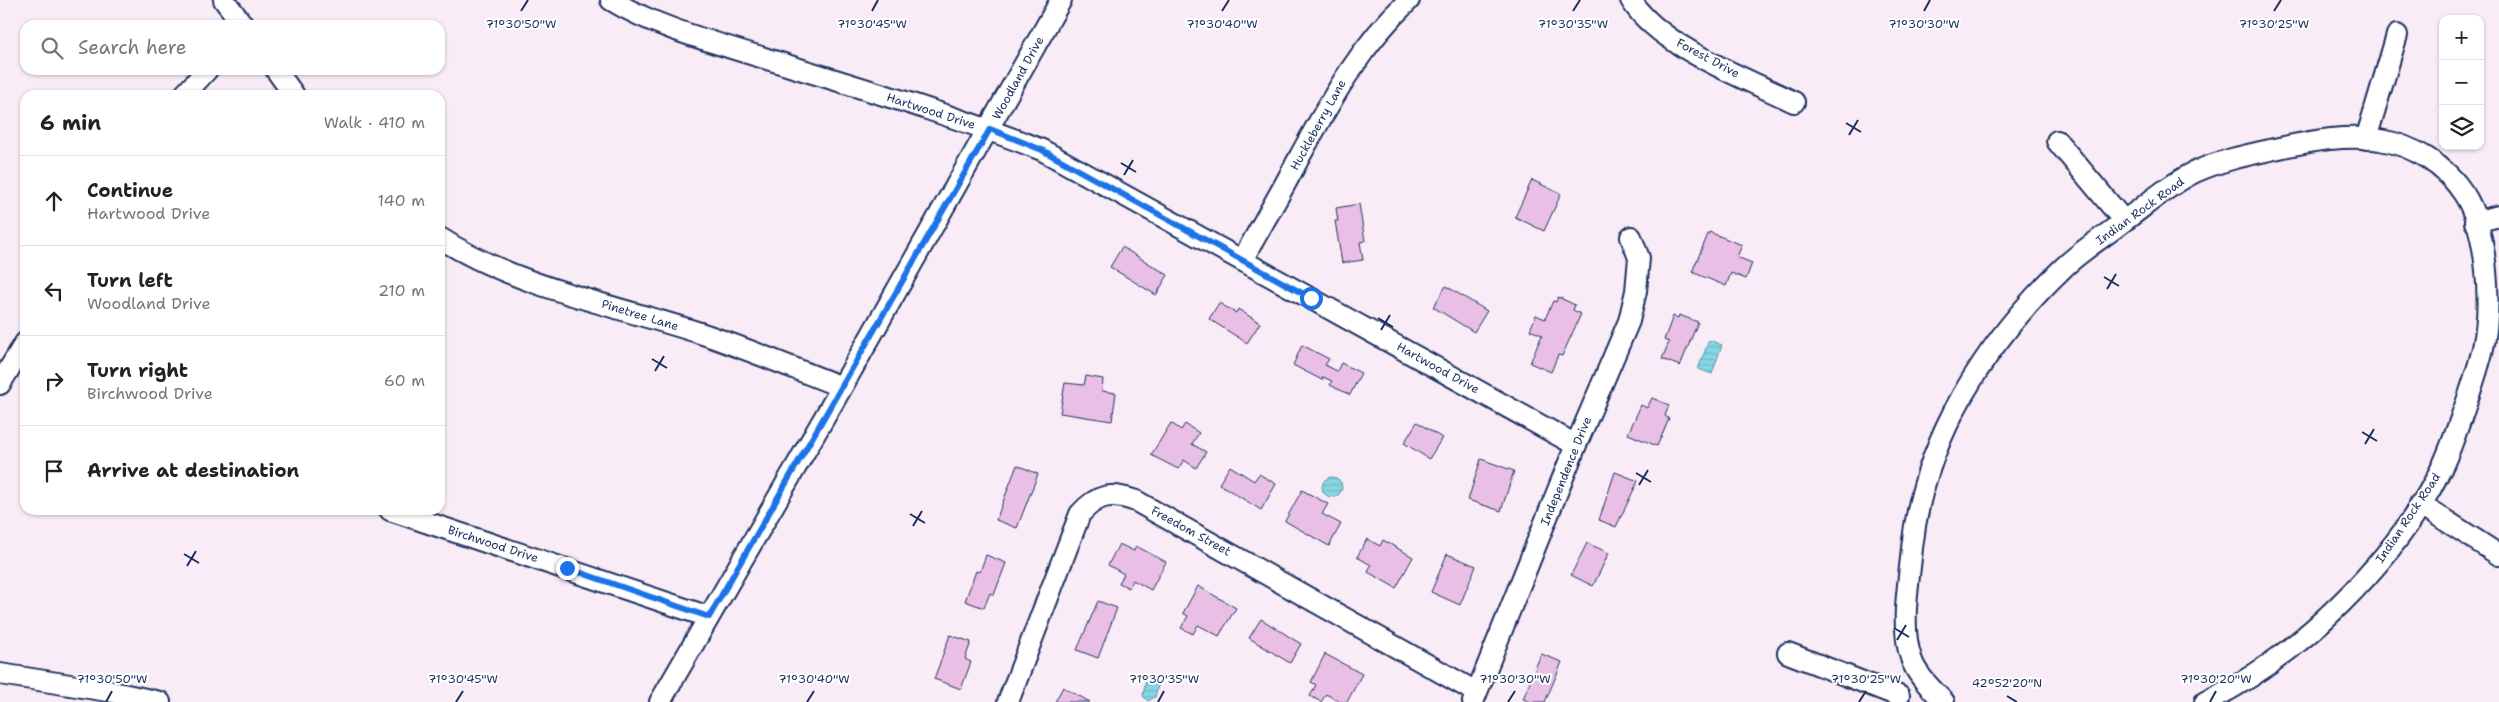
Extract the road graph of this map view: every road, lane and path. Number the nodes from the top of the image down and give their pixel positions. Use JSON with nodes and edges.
{"nodes":[{"id":1,"x":224,"y":0,"type":"edge"},
{"id":2,"x":611,"y":0,"type":"edge"},
{"id":3,"x":1062,"y":0,"type":"edge"},
{"id":4,"x":1409,"y":0,"type":"edge"},
{"id":5,"x":1632,"y":0,"type":"edge"},
{"id":6,"x":239,"y":20,"type":"edge"},
{"id":7,"x":2397,"y":35,"type":"dead end"},
{"id":8,"x":202,"y":75,"type":"edge"},
{"id":9,"x":280,"y":75,"type":"edge"},
{"id":10,"x":189,"y":90,"type":"edge"},
{"id":11,"x":290,"y":90,"type":"edge"},
{"id":12,"x":1794,"y":102,"type":"dead end"},
{"id":13,"x":990,"y":129,"type":"junction"},
{"id":14,"x":2366,"y":139,"type":"junction"},
{"id":15,"x":2058,"y":141,"type":"dead end"},
{"id":16,"x":2499,"y":216,"type":"edge"},
{"id":17,"x":2124,"y":221,"type":"junction"},
{"id":18,"x":2475,"y":222,"type":"junction"},
{"id":19,"x":1631,"y":237,"type":"dead end"},
{"id":20,"x":445,"y":241,"type":"edge"},
{"id":21,"x":1242,"y":260,"type":"junction"},
{"id":22,"x":20,"y":357,"type":"edge"},
{"id":23,"x":0,"y":384,"type":"edge"},
{"id":24,"x":842,"y":387,"type":"junction"},
{"id":25,"x":1576,"y":445,"type":"junction"},
{"id":26,"x":2420,"y":504,"type":"junction"},
{"id":27,"x":405,"y":515,"type":"edge"},
{"id":28,"x":2499,"y":555,"type":"edge"},
{"id":29,"x":709,"y":617,"type":"junction"},
{"id":30,"x":1788,"y":653,"type":"dead end"},
{"id":31,"x":1911,"y":660,"type":"junction"},
{"id":32,"x":0,"y":674,"type":"edge"},
{"id":33,"x":1475,"y":697,"type":"edge"},
{"id":34,"x":1898,"y":699,"type":"edge"},
{"id":35,"x":160,"y":702,"type":"edge"},
{"id":36,"x":660,"y":702,"type":"edge"},
{"id":37,"x":1008,"y":702,"type":"edge"},
{"id":38,"x":1944,"y":702,"type":"edge"},
{"id":39,"x":2205,"y":702,"type":"edge"}],
"edges":[{"from":1,"to":6,"type":"street"},
{"from":2,"to":13,"type":"street","name":"Hartwood Drive"},
{"from":3,"to":13,"type":"street","name":"Woodland Drive"},
{"from":4,"to":21,"type":"street","name":"Huckleberry Lane"},
{"from":5,"to":12,"type":"street","name":"Forest Drive"},
{"from":7,"to":14,"type":"street"},
{"from":8,"to":10,"type":"street"},
{"from":9,"to":11,"type":"street"},
{"from":13,"to":21,"type":"street","name":"Hartwood Drive"},
{"from":13,"to":24,"type":"street","name":"Woodland Drive"},
{"from":14,"to":17,"type":"street","name":"Indian Rock Road"},
{"from":14,"to":18,"type":"street","name":"Indian Rock Road"},
{"from":15,"to":17,"type":"street"},
{"from":16,"to":18,"type":"street"},
{"from":17,"to":31,"type":"street","name":"Indian Rock Road"},
{"from":18,"to":26,"type":"street","name":"Indian Rock Road"},
{"from":19,"to":25,"type":"street","name":"Independence Drive"},
{"from":20,"to":24,"type":"street","name":"Pinetree Lane"},
{"from":21,"to":25,"type":"street","name":"Hartwood Drive"},
{"from":22,"to":23,"type":"street"},
{"from":24,"to":29,"type":"street","name":"Woodland Drive"},
{"from":25,"to":33,"type":"street","name":"Independence Drive"},
{"from":26,"to":28,"type":"street"},
{"from":26,"to":39,"type":"street","name":"Indian Rock Road"},
{"from":27,"to":29,"type":"street","name":"Birchwood Drive"},
{"from":29,"to":36,"type":"street","name":"Woodland Drive"},
{"from":30,"to":34,"type":"street"},
{"from":31,"to":34,"type":"street","name":"Indian Rock Road"},
{"from":31,"to":38,"type":"street","name":"Indian Rock Road"},
{"from":32,"to":35,"type":"street"},
{"from":33,"to":37,"type":"street","name":"Freedom Street"}]}
